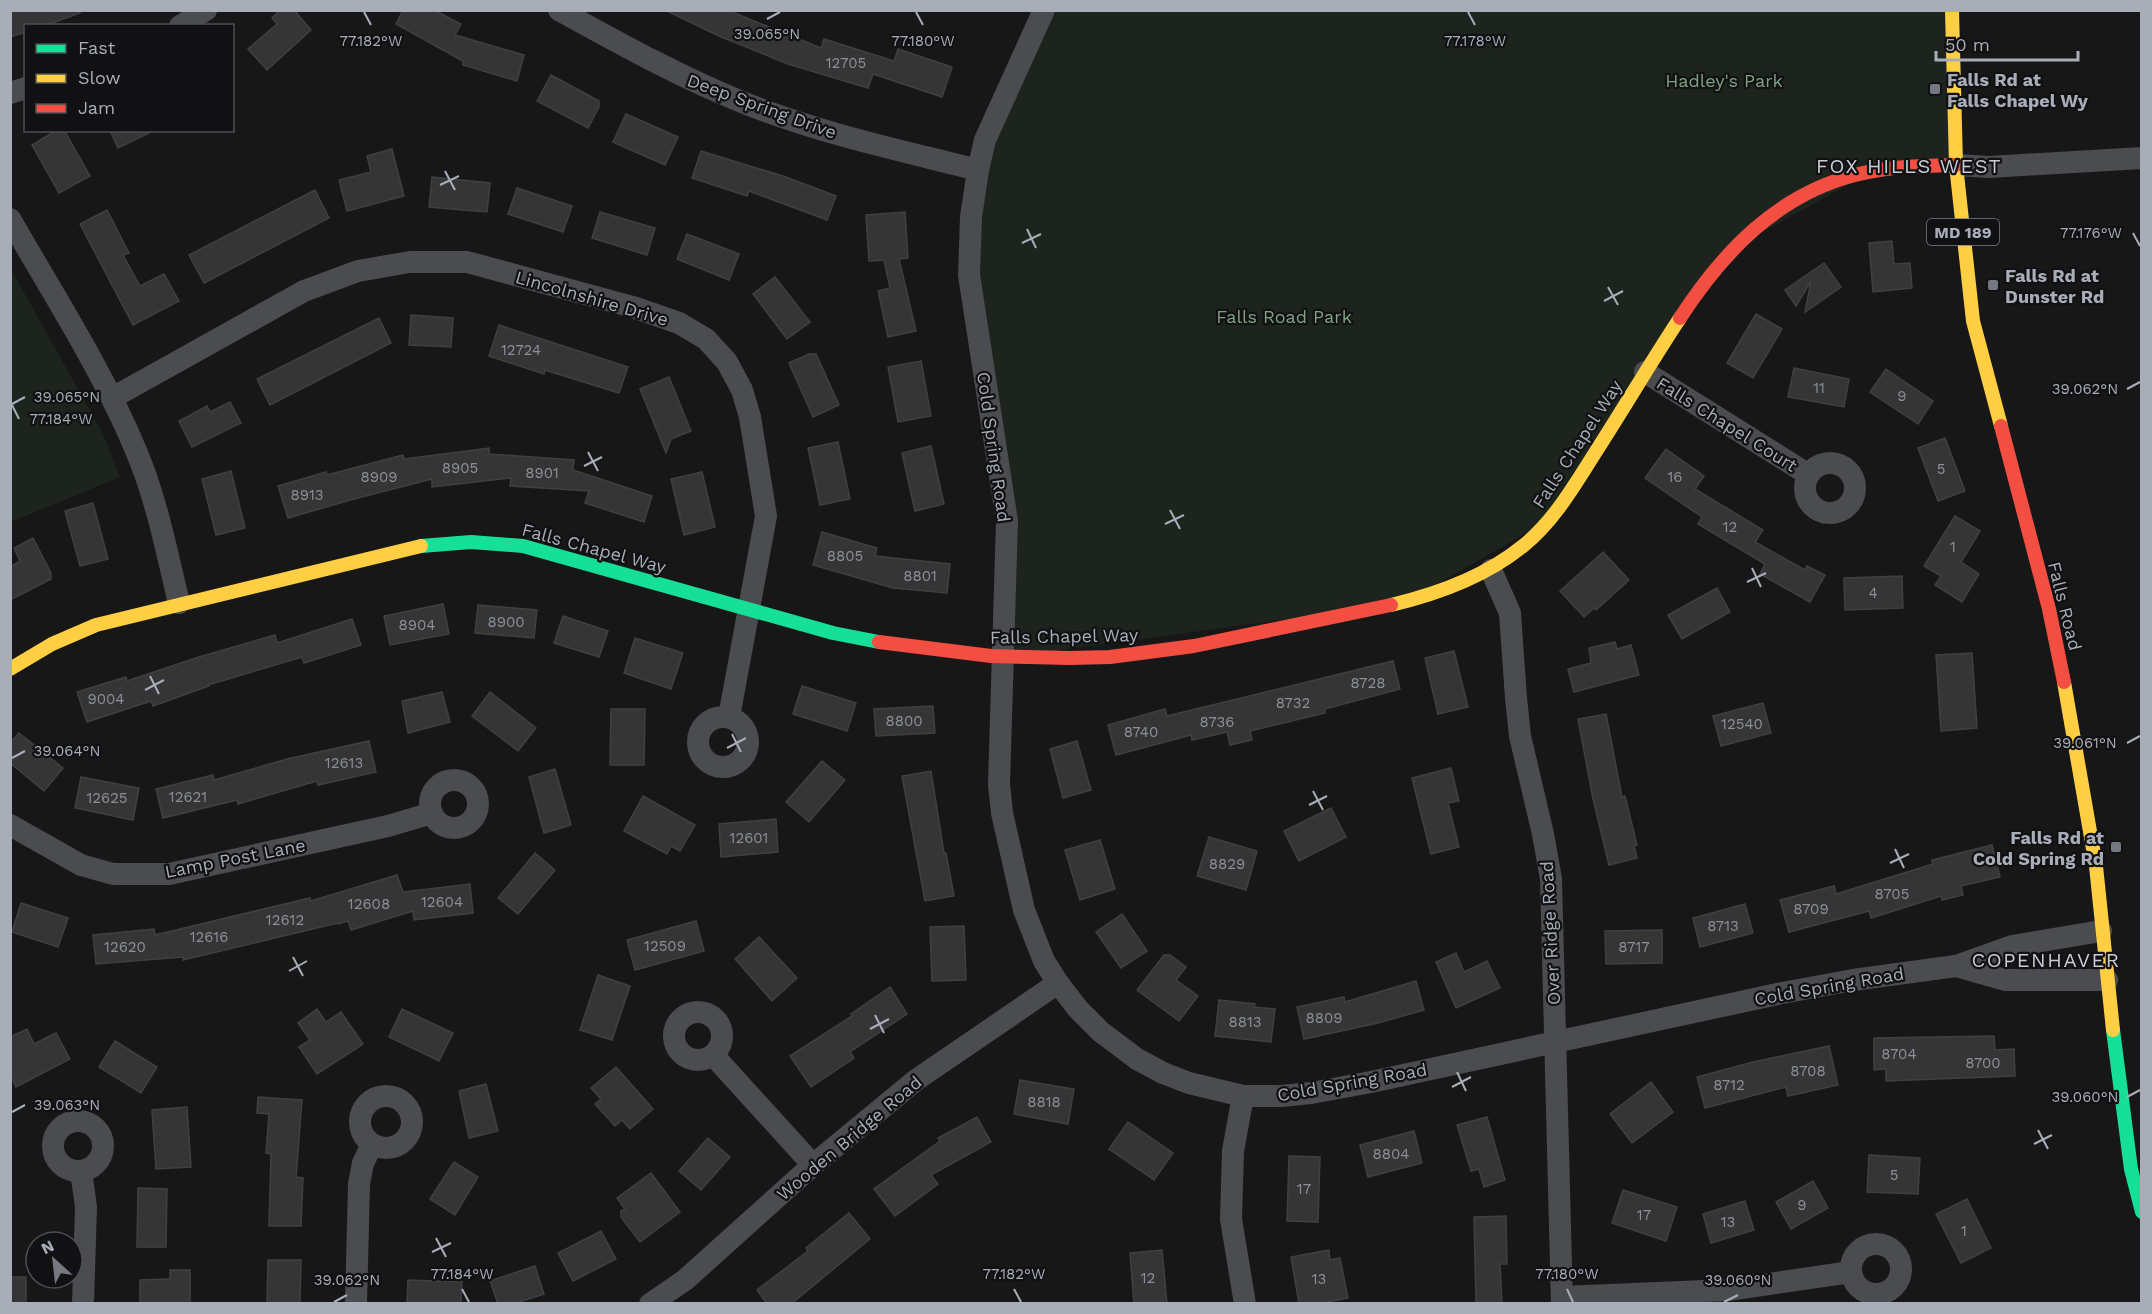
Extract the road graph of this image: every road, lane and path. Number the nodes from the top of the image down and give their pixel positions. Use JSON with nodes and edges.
{"nodes":[{"id":1,"x":206,"y":10,"type":"edge"},
{"id":2,"x":559,"y":10,"type":"edge"},
{"id":3,"x":1044,"y":10,"type":"edge"},
{"id":4,"x":1953,"y":10,"type":"edge"},
{"id":5,"x":183,"y":24,"type":"edge"},
{"id":6,"x":2142,"y":158,"type":"edge"},
{"id":7,"x":1956,"y":165,"type":"junction"},
{"id":8,"x":978,"y":170,"type":"junction"},
{"id":9,"x":10,"y":219,"type":"edge"},
{"id":10,"x":1646,"y":372,"type":"junction"},
{"id":11,"x":112,"y":398,"type":"junction"},
{"id":12,"x":1809,"y":476,"type":"dead end"},
{"id":13,"x":1491,"y":570,"type":"junction"},
{"id":14,"x":179,"y":603,"type":"junction"},
{"id":15,"x":749,"y":609,"type":"junction"},
{"id":16,"x":1004,"y":658,"type":"junction"},
{"id":17,"x":10,"y":669,"type":"edge"},
{"id":18,"x":729,"y":717,"type":"dead end"},
{"id":19,"x":432,"y":813,"type":"dead end"},
{"id":20,"x":10,"y":825,"type":"edge"},
{"id":21,"x":2102,"y":931,"type":"junction"},
{"id":22,"x":1956,"y":966,"type":"junction"},
{"id":23,"x":2107,"y":980,"type":"junction"},
{"id":24,"x":1058,"y":983,"type":"junction"},
{"id":25,"x":1555,"y":1042,"type":"junction"},
{"id":26,"x":713,"y":1055,"type":"dead end"},
{"id":27,"x":1243,"y":1096,"type":"junction"},
{"id":28,"x":372,"y":1145,"type":"dead end"},
{"id":29,"x":813,"y":1165,"type":"junction"},
{"id":30,"x":81,"y":1171,"type":"dead end"},
{"id":31,"x":2142,"y":1212,"type":"edge"},
{"id":32,"x":1851,"y":1272,"type":"dead end"},
{"id":33,"x":1562,"y":1300,"type":"edge"},
{"id":34,"x":82,"y":1304,"type":"edge"},
{"id":35,"x":356,"y":1304,"type":"edge"},
{"id":36,"x":650,"y":1304,"type":"edge"},
{"id":37,"x":1245,"y":1304,"type":"edge"}],
"edges":[{"from":1,"to":5,"type":"street"},
{"from":2,"to":8,"type":"street","name":"Deep Spring Drive"},
{"from":3,"to":8,"type":"street","name":"Cold Spring Road"},
{"from":4,"to":7,"type":"street","name":"Falls Road","number":"MD 189"},
{"from":6,"to":7,"type":"street"},
{"from":7,"to":10,"type":"street","name":"Falls Chapel Way"},
{"from":7,"to":21,"type":"street","name":"Falls Road","number":"MD 189"},
{"from":8,"to":16,"type":"street","name":"Cold Spring Road"},
{"from":9,"to":11,"type":"street"},
{"from":10,"to":12,"type":"street","name":"Falls Chapel Court"},
{"from":10,"to":13,"type":"street","name":"Falls Chapel Way"},
{"from":11,"to":14,"type":"street"},
{"from":11,"to":15,"type":"street","name":"Lincolnshire Drive"},
{"from":13,"to":16,"type":"street","name":"Falls Chapel Way"},
{"from":13,"to":25,"type":"street","name":"Over Ridge Road"},
{"from":14,"to":15,"type":"street","name":"Falls Chapel Way"},
{"from":14,"to":17,"type":"street","name":"Falls Chapel Way"},
{"from":15,"to":16,"type":"street","name":"Falls Chapel Way"},
{"from":15,"to":18,"type":"street","name":"Lincolnshire Drive"},
{"from":16,"to":24,"type":"street","name":"Cold Spring Road"},
{"from":19,"to":20,"type":"street","name":"Lamp Post Lane"},
{"from":21,"to":22,"type":"street","name":"Cold Spring Road"},
{"from":21,"to":23,"type":"street","name":"Falls Road","number":"MD 189"},
{"from":22,"to":23,"type":"street","name":"Cold Spring Road"},
{"from":22,"to":25,"type":"street","name":"Cold Spring Road"},
{"from":23,"to":31,"type":"street","name":"Falls Road","number":"MD 189"},
{"from":24,"to":27,"type":"street","name":"Cold Spring Road"},
{"from":24,"to":29,"type":"street","name":"Wooden Bridge Road"},
{"from":25,"to":27,"type":"street","name":"Cold Spring Road"},
{"from":25,"to":33,"type":"street","name":"Over Ridge Road"},
{"from":26,"to":29,"type":"street"},
{"from":27,"to":37,"type":"street"},
{"from":28,"to":35,"type":"street"},
{"from":29,"to":36,"type":"street","name":"Wooden Bridge Road"},
{"from":30,"to":34,"type":"street"},
{"from":32,"to":33,"type":"street"}]}
